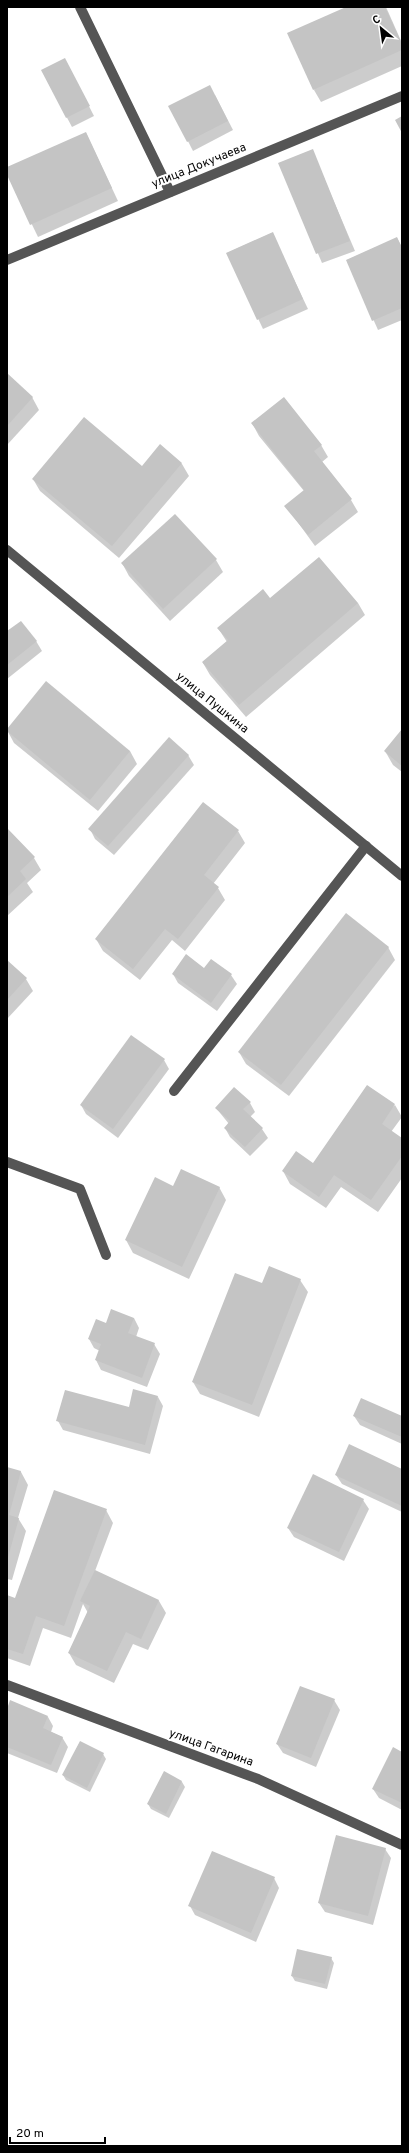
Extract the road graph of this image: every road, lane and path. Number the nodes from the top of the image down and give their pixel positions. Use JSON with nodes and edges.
{"nodes":[{"id":1,"x":80,"y":7,"type":"edge"},
{"id":2,"x":402,"y":96,"type":"edge"},
{"id":3,"x":170,"y":192,"type":"junction"},
{"id":4,"x":7,"y":260,"type":"edge"},
{"id":5,"x":7,"y":550,"type":"edge"},
{"id":6,"x":366,"y":846,"type":"junction"},
{"id":7,"x":402,"y":876,"type":"edge"},
{"id":8,"x":174,"y":1091,"type":"dead end"},
{"id":9,"x":7,"y":1162,"type":"edge"},
{"id":10,"x":106,"y":1255,"type":"dead end"},
{"id":11,"x":7,"y":1685,"type":"edge"},
{"id":12,"x":402,"y":1845,"type":"edge"}],
"edges":[{"from":1,"to":3,"type":"street"},
{"from":2,"to":3,"type":"street","name":"улица Докучаева"},
{"from":3,"to":4,"type":"street","name":"улица Докучаева"},
{"from":5,"to":6,"type":"street","name":"улица Пушкина"},
{"from":6,"to":7,"type":"street","name":"улица Пушкина"},
{"from":6,"to":8,"type":"street"},
{"from":9,"to":10,"type":"street"},
{"from":11,"to":12,"type":"street","name":"улица Гагарина"}]}
